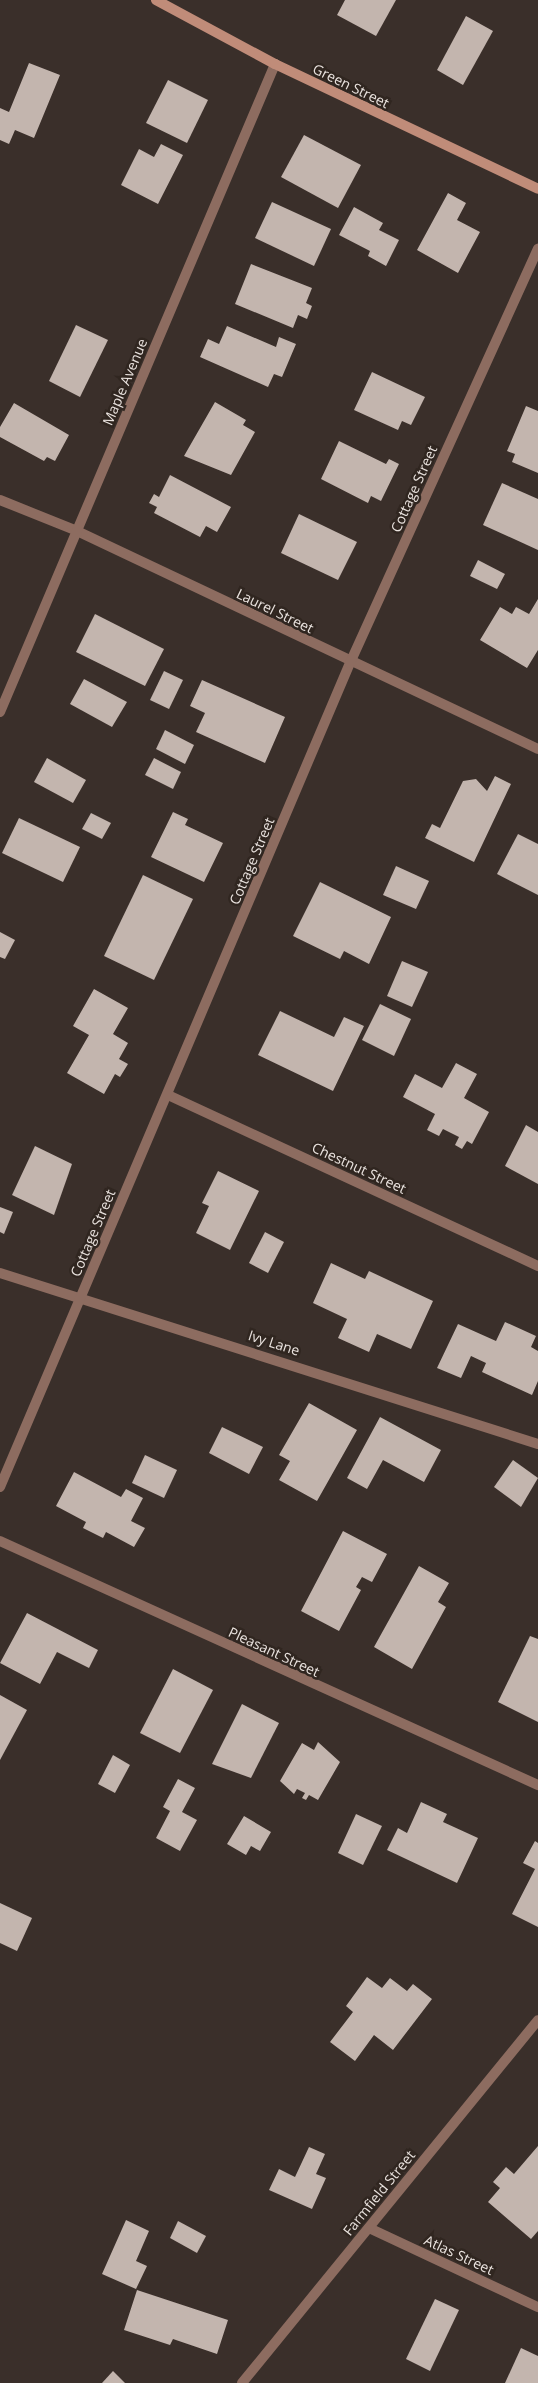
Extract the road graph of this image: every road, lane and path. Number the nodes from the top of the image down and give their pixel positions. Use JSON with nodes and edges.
{"nodes":[{"id":1,"x":156,"y":0,"type":"edge"},
{"id":2,"x":275,"y":64,"type":"junction"},
{"id":3,"x":538,"y":189,"type":"edge"},
{"id":4,"x":538,"y":249,"type":"edge"},
{"id":5,"x":0,"y":500,"type":"edge"},
{"id":6,"x":77,"y":530,"type":"junction"},
{"id":7,"x":350,"y":663,"type":"junction"},
{"id":8,"x":0,"y":712,"type":"edge"},
{"id":9,"x":538,"y":749,"type":"edge"},
{"id":10,"x":168,"y":1095,"type":"junction"},
{"id":11,"x":538,"y":1266,"type":"edge"},
{"id":12,"x":0,"y":1272,"type":"edge"},
{"id":13,"x":81,"y":1295,"type":"junction"},
{"id":14,"x":538,"y":1444,"type":"edge"},
{"id":15,"x":0,"y":1487,"type":"edge"},
{"id":16,"x":0,"y":1541,"type":"edge"},
{"id":17,"x":538,"y":1785,"type":"edge"},
{"id":18,"x":538,"y":2020,"type":"edge"},
{"id":19,"x":368,"y":2228,"type":"junction"},
{"id":20,"x":538,"y":2307,"type":"edge"},
{"id":21,"x":242,"y":2383,"type":"edge"}],
"edges":[{"from":1,"to":2,"type":"main road","name":"Green Street"},
{"from":2,"to":3,"type":"main road","name":"Green Street"},
{"from":2,"to":6,"type":"street","name":"Maple Avenue"},
{"from":4,"to":7,"type":"street","name":"Cottage Street"},
{"from":5,"to":6,"type":"street","name":"Laurel Street"},
{"from":6,"to":7,"type":"street","name":"Laurel Street"},
{"from":6,"to":8,"type":"street","name":"Maple Avenue"},
{"from":7,"to":9,"type":"street","name":"Laurel Street"},
{"from":7,"to":10,"type":"street","name":"Cottage Street"},
{"from":10,"to":11,"type":"street","name":"Chestnut Street"},
{"from":10,"to":13,"type":"street","name":"Cottage Street"},
{"from":12,"to":13,"type":"street","name":"Ivy Lane"},
{"from":13,"to":14,"type":"street","name":"Ivy Lane"},
{"from":13,"to":15,"type":"street","name":"Cottage Street"},
{"from":16,"to":17,"type":"street","name":"Pleasant Street"},
{"from":18,"to":19,"type":"street","name":"Farmfield Street"},
{"from":19,"to":20,"type":"street","name":"Atlas Street"},
{"from":19,"to":21,"type":"street","name":"Farmfield Street"}]}
